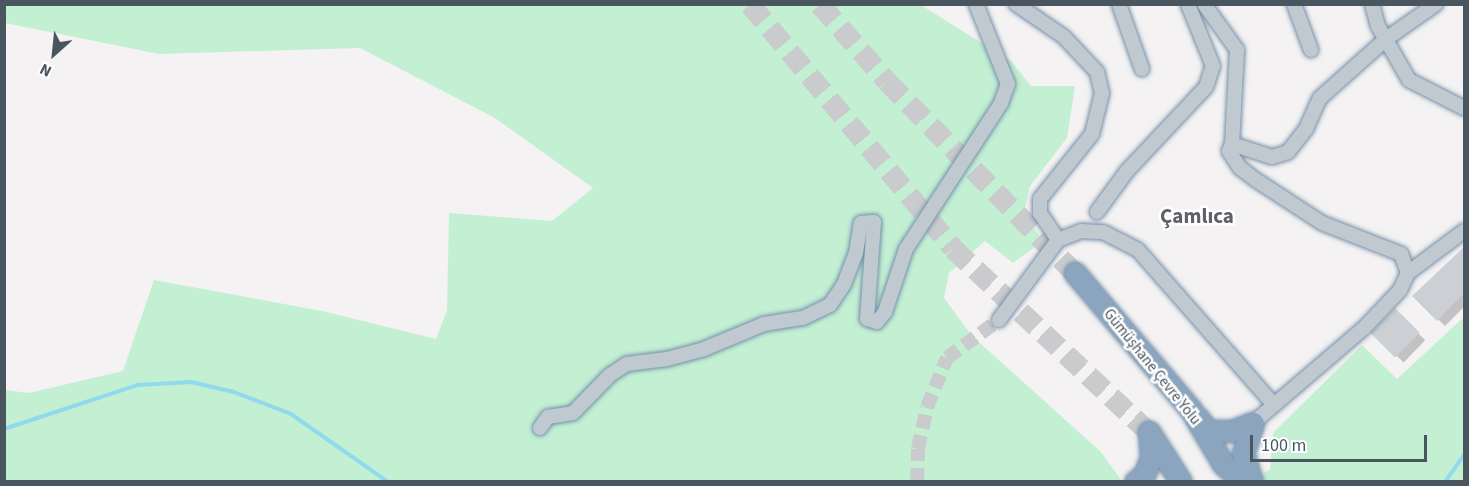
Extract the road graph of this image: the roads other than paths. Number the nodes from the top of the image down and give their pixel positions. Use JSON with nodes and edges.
{"nodes":[{"id":1,"x":976,"y":4,"type":"edge"},
{"id":2,"x":1016,"y":4,"type":"edge"},
{"id":3,"x":1119,"y":4,"type":"edge"},
{"id":4,"x":1188,"y":4,"type":"edge"},
{"id":5,"x":1204,"y":4,"type":"edge"},
{"id":6,"x":1294,"y":4,"type":"edge"},
{"id":7,"x":1372,"y":4,"type":"edge"},
{"id":8,"x":1436,"y":4,"type":"edge"},
{"id":9,"x":1386,"y":39,"type":"junction"},
{"id":10,"x":1311,"y":50,"type":"dead end"},
{"id":11,"x":1142,"y":69,"type":"dead end"},
{"id":12,"x":1464,"y":108,"type":"edge"},
{"id":13,"x":1232,"y":144,"type":"junction"},
{"id":14,"x":1097,"y":212,"type":"dead end"},
{"id":15,"x":1464,"y":231,"type":"edge"},
{"id":16,"x":1058,"y":240,"type":"junction"},
{"id":17,"x":1075,"y":273,"type":"tunnel mouth"},
{"id":18,"x":1408,"y":273,"type":"junction"},
{"id":19,"x":999,"y":320,"type":"tunnel mouth"},
{"id":20,"x":1274,"y":405,"type":"junction"},
{"id":21,"x":1191,"y":410,"type":"junction"},
{"id":22,"x":1253,"y":423,"type":"junction"},
{"id":23,"x":540,"y":428,"type":"dead end"},
{"id":24,"x":1135,"y":482,"type":"edge"},
{"id":25,"x":1181,"y":482,"type":"edge"},
{"id":26,"x":1243,"y":482,"type":"edge"},
{"id":27,"x":1252,"y":482,"type":"edge"}],
"edges":[{"from":1,"to":23,"type":"street"},
{"from":2,"to":16,"type":"street"},
{"from":3,"to":11,"type":"street"},
{"from":4,"to":14,"type":"street"},
{"from":5,"to":13,"type":"street"},
{"from":6,"to":10,"type":"street"},
{"from":7,"to":9,"type":"street"},
{"from":8,"to":9,"type":"street"},
{"from":9,"to":12,"type":"street"},
{"from":9,"to":13,"type":"street"},
{"from":13,"to":18,"type":"street"},
{"from":15,"to":18,"type":"street"},
{"from":16,"to":19,"type":"street"},
{"from":16,"to":20,"type":"street"},
{"from":17,"to":21,"type":"highway","name":"Gümüşhane Çevre Yolu"},
{"from":18,"to":20,"type":"street"},
{"from":20,"to":22,"type":"street"},
{"from":21,"to":22,"type":"highway"},
{"from":21,"to":26,"type":"highway","name":"Gümüşhane Çevre Yolu"},
{"from":22,"to":27,"type":"highway"},
{"from":24,"to":25,"type":"highway"}]}
